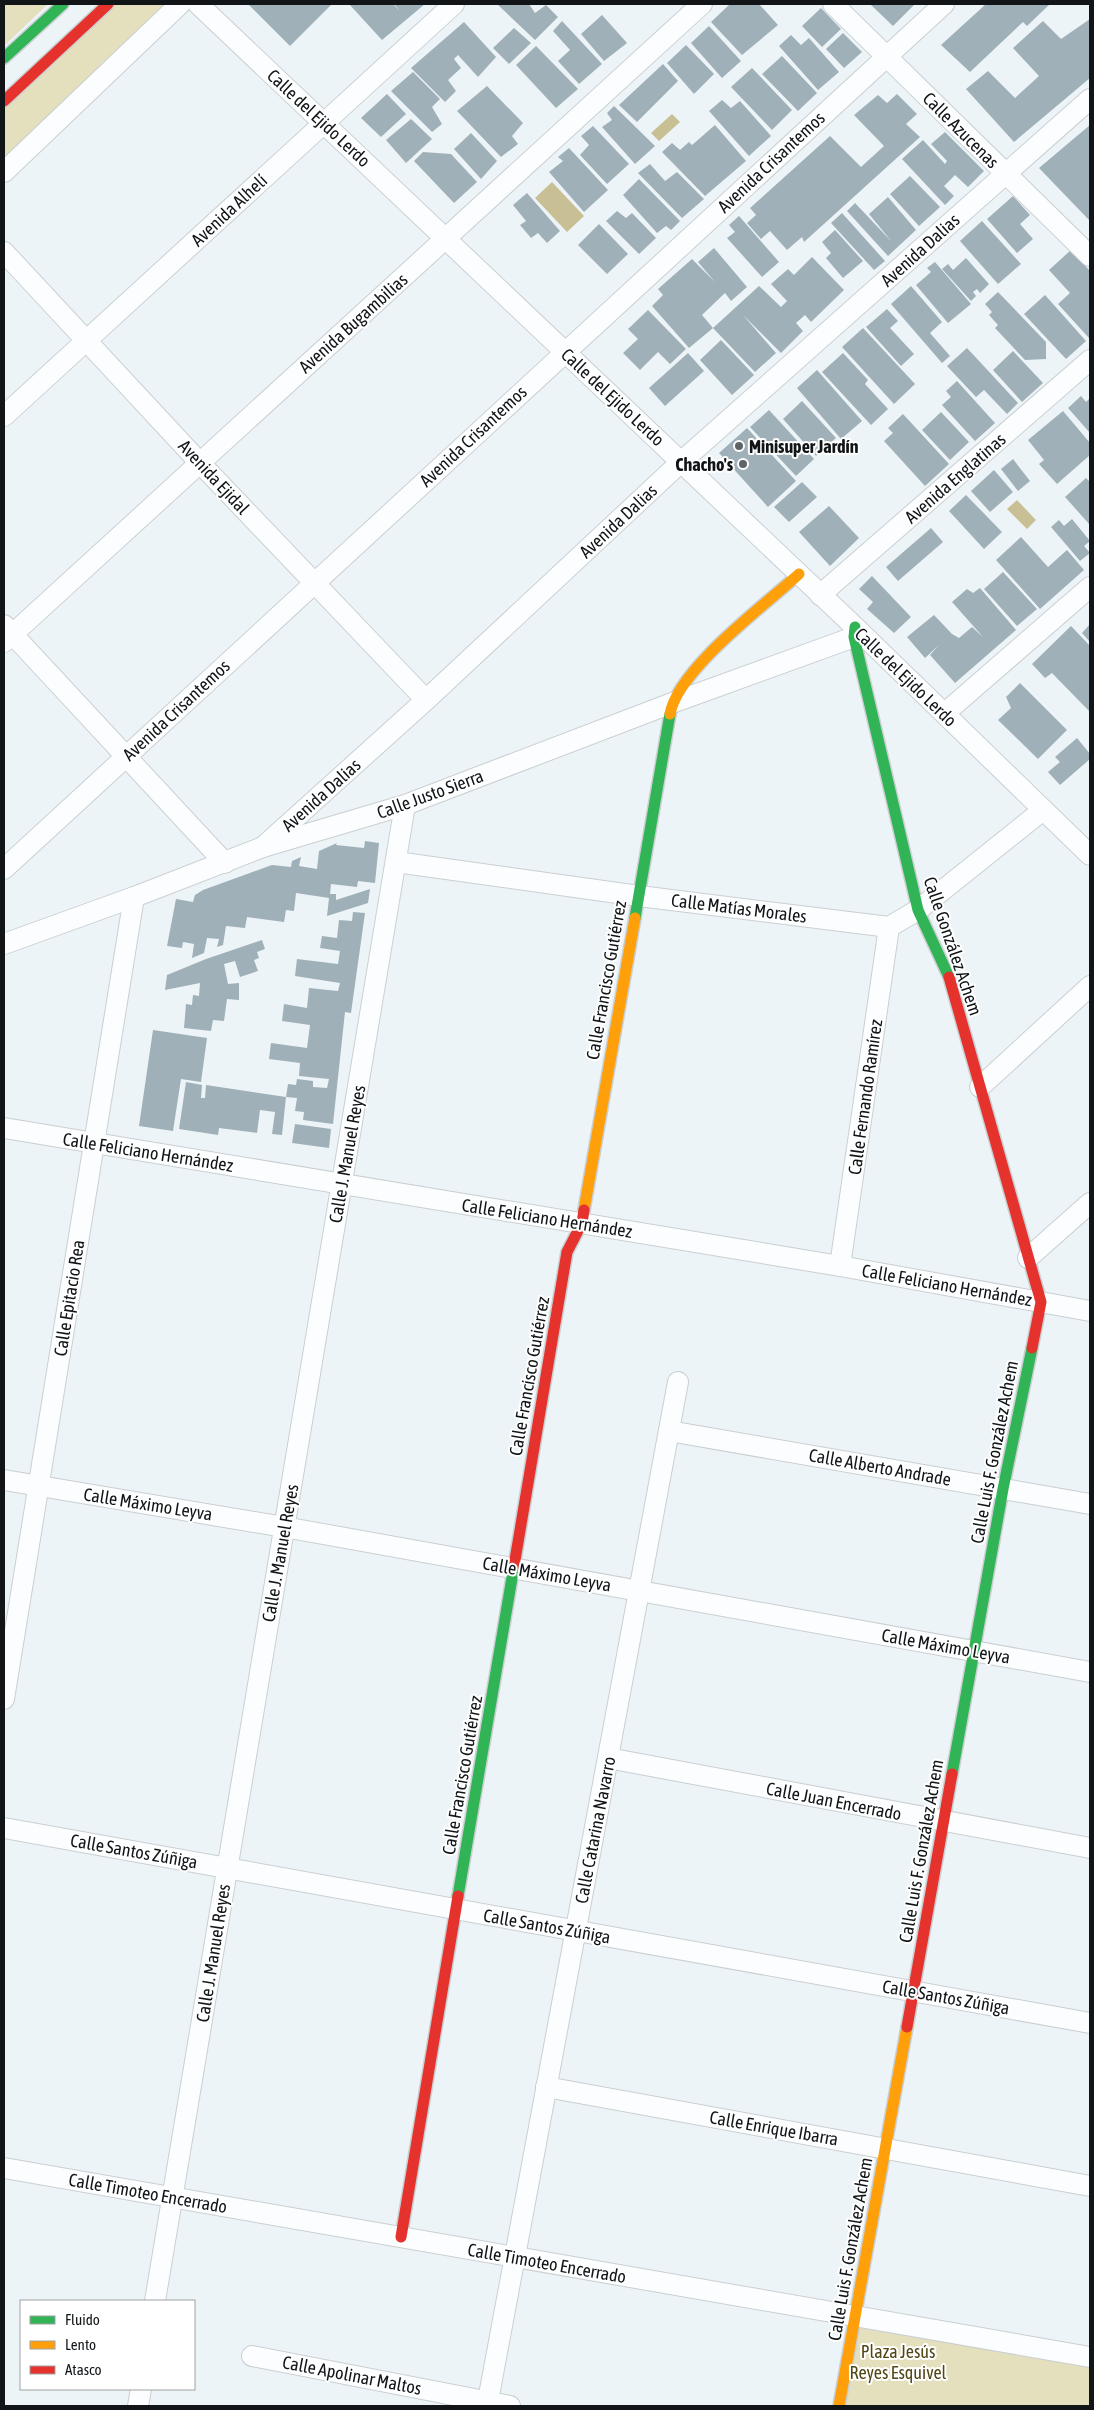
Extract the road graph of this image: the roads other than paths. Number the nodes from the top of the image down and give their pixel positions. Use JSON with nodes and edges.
{"nodes":[{"id":1,"x":63,"y":4,"type":"edge"},
{"id":2,"x":108,"y":4,"type":"edge"},
{"id":3,"x":180,"y":4,"type":"edge"},
{"id":4,"x":198,"y":4,"type":"edge"},
{"id":5,"x":454,"y":4,"type":"edge"},
{"id":6,"x":702,"y":4,"type":"edge"},
{"id":7,"x":833,"y":4,"type":"edge"},
{"id":8,"x":944,"y":4,"type":"edge"},
{"id":9,"x":886,"y":57,"type":"junction"},
{"id":10,"x":4,"y":58,"type":"edge"},
{"id":11,"x":1090,"y":99,"type":"edge"},
{"id":12,"x":4,"y":101,"type":"edge"},
{"id":13,"x":324,"y":123,"type":"junction"},
{"id":14,"x":4,"y":172,"type":"edge"},
{"id":15,"x":1005,"y":174,"type":"junction"},
{"id":16,"x":446,"y":238,"type":"junction"},
{"id":17,"x":4,"y":252,"type":"edge"},
{"id":18,"x":1090,"y":256,"type":"edge"},
{"id":19,"x":86,"y":341,"type":"junction"},
{"id":20,"x":565,"y":351,"type":"junction"},
{"id":21,"x":1090,"y":360,"type":"edge"},
{"id":22,"x":4,"y":416,"type":"edge"},
{"id":23,"x":681,"y":462,"type":"junction"},
{"id":24,"x":200,"y":463,"type":"junction"},
{"id":25,"x":799,"y":574,"type":"junction"},
{"id":26,"x":314,"y":582,"type":"junction"},
{"id":27,"x":1090,"y":587,"type":"edge"},
{"id":28,"x":820,"y":595,"type":"junction"},
{"id":29,"x":854,"y":632,"type":"junction"},
{"id":30,"x":7,"y":634,"type":"edge"},
{"id":31,"x":426,"y":700,"type":"junction"},
{"id":32,"x":672,"y":703,"type":"junction"},
{"id":33,"x":945,"y":713,"type":"junction"},
{"id":34,"x":125,"y":757,"type":"junction"},
{"id":35,"x":405,"y":805,"type":"junction"},
{"id":36,"x":1044,"y":810,"type":"junction"},
{"id":37,"x":1086,"y":843,"type":"edge"},
{"id":38,"x":263,"y":847,"type":"junction"},
{"id":39,"x":396,"y":862,"type":"junction"},
{"id":40,"x":225,"y":863,"type":"junction"},
{"id":41,"x":4,"y":869,"type":"edge"},
{"id":42,"x":639,"y":896,"type":"junction"},
{"id":43,"x":134,"y":898,"type":"junction"},
{"id":44,"x":918,"y":910,"type":"junction"},
{"id":45,"x":890,"y":927,"type":"junction"},
{"id":46,"x":4,"y":944,"type":"edge"},
{"id":47,"x":1090,"y":986,"type":"edge"},
{"id":48,"x":980,"y":1087,"type":"junction"},
{"id":49,"x":4,"y":1128,"type":"edge"},
{"id":50,"x":95,"y":1144,"type":"junction"},
{"id":51,"x":342,"y":1184,"type":"junction"},
{"id":52,"x":1090,"y":1203,"type":"edge"},
{"id":53,"x":582,"y":1223,"type":"junction"},
{"id":54,"x":1028,"y":1258,"type":"junction"},
{"id":55,"x":840,"y":1266,"type":"junction"},
{"id":56,"x":1041,"y":1302,"type":"junction"},
{"id":57,"x":1090,"y":1311,"type":"edge"},
{"id":58,"x":678,"y":1382,"type":"dead end"},
{"id":59,"x":669,"y":1430,"type":"junction"},
{"id":60,"x":4,"y":1480,"type":"edge"},
{"id":61,"x":39,"y":1486,"type":"junction"},
{"id":62,"x":1003,"y":1489,"type":"junction"},
{"id":63,"x":1090,"y":1504,"type":"edge"},
{"id":64,"x":284,"y":1527,"type":"junction"},
{"id":65,"x":514,"y":1569,"type":"junction"},
{"id":66,"x":639,"y":1591,"type":"junction"},
{"id":67,"x":974,"y":1651,"type":"junction"},
{"id":68,"x":1090,"y":1672,"type":"edge"},
{"id":69,"x":4,"y":1699,"type":"edge"},
{"id":70,"x":608,"y":1758,"type":"junction"},
{"id":71,"x":944,"y":1821,"type":"junction"},
{"id":72,"x":4,"y":1828,"type":"edge"},
{"id":73,"x":1090,"y":1848,"type":"edge"},
{"id":74,"x":227,"y":1868,"type":"junction"},
{"id":75,"x":457,"y":1909,"type":"junction"},
{"id":76,"x":576,"y":1931,"type":"junction"},
{"id":77,"x":914,"y":1992,"type":"junction"},
{"id":78,"x":1090,"y":2024,"type":"edge"},
{"id":79,"x":546,"y":2088,"type":"junction"},
{"id":80,"x":886,"y":2148,"type":"junction"},
{"id":81,"x":4,"y":2168,"type":"edge"},
{"id":82,"x":1090,"y":2186,"type":"edge"},
{"id":83,"x":172,"y":2198,"type":"junction"},
{"id":84,"x":401,"y":2237,"type":"junction"},
{"id":85,"x":515,"y":2257,"type":"junction"},
{"id":86,"x":155,"y":2300,"type":"edge"},
{"id":87,"x":855,"y":2316,"type":"junction"},
{"id":88,"x":252,"y":2356,"type":"dead end"},
{"id":89,"x":1090,"y":2357,"type":"edge"},
{"id":90,"x":141,"y":2390,"type":"edge"},
{"id":91,"x":487,"y":2404,"type":"edge"},
{"id":92,"x":138,"y":2406,"type":"edge"},
{"id":93,"x":510,"y":2406,"type":"edge"},
{"id":94,"x":839,"y":2406,"type":"edge"}],
"edges":[{"from":1,"to":10,"type":"street"},
{"from":2,"to":12,"type":"street"},
{"from":3,"to":14,"type":"street"},
{"from":4,"to":13,"type":"street","name":"Calle del Ejido Lerdo"},
{"from":5,"to":13,"type":"street","name":"Avenida Alhelí"},
{"from":6,"to":16,"type":"street","name":"Avenida Bugambilias"},
{"from":7,"to":9,"type":"street","name":"Calle Azucenas"},
{"from":8,"to":9,"type":"street","name":"Avenida Crisantemos"},
{"from":9,"to":15,"type":"street","name":"Calle Azucenas"},
{"from":9,"to":20,"type":"street","name":"Avenida Crisantemos"},
{"from":11,"to":15,"type":"street","name":"Avenida Dalias"},
{"from":13,"to":16,"type":"street","name":"Calle del Ejido Lerdo"},
{"from":13,"to":19,"type":"street","name":"Avenida Alhelí"},
{"from":15,"to":18,"type":"street","name":"Calle Azucenas"},
{"from":15,"to":23,"type":"street","name":"Avenida Dalias"},
{"from":16,"to":20,"type":"street","name":"Calle del Ejido Lerdo"},
{"from":16,"to":24,"type":"street","name":"Avenida Bugambilias"},
{"from":17,"to":19,"type":"street","name":"Avenida Ejidal"},
{"from":19,"to":22,"type":"street","name":"Avenida Alhelí"},
{"from":19,"to":24,"type":"street","name":"Avenida Ejidal"},
{"from":20,"to":23,"type":"street","name":"Calle del Ejido Lerdo"},
{"from":20,"to":26,"type":"street","name":"Avenida Crisantemos"},
{"from":21,"to":28,"type":"street","name":"Avenida Englatinas"},
{"from":23,"to":25,"type":"street","name":"Calle del Ejido Lerdo"},
{"from":23,"to":31,"type":"street","name":"Avenida Dalias"},
{"from":24,"to":26,"type":"street","name":"Avenida Ejidal"},
{"from":24,"to":30,"type":"street","name":"Avenida Bugambilias"},
{"from":25,"to":28,"type":"street","name":"Calle del Ejido Lerdo"},
{"from":25,"to":32,"type":"street","name":"Calle Francisco Gutiérrez"},
{"from":26,"to":31,"type":"street","name":"Avenida Ejidal"},
{"from":26,"to":34,"type":"street","name":"Avenida Crisantemos"},
{"from":27,"to":33,"type":"street"},
{"from":28,"to":29,"type":"street","name":"Calle del Ejido Lerdo"},
{"from":29,"to":32,"type":"street","name":"Calle Justo Sierra"},
{"from":29,"to":33,"type":"street","name":"Calle del Ejido Lerdo"},
{"from":29,"to":44,"type":"street","name":"Calle González Achem"},
{"from":30,"to":34,"type":"street"},
{"from":31,"to":38,"type":"street","name":"Avenida Dalias"},
{"from":32,"to":35,"type":"street","name":"Calle Justo Sierra"},
{"from":32,"to":42,"type":"street","name":"Calle Francisco Gutiérrez"},
{"from":33,"to":36,"type":"street","name":"Calle del Ejido Lerdo"},
{"from":34,"to":40,"type":"street"},
{"from":34,"to":41,"type":"street","name":"Avenida Crisantemos"},
{"from":35,"to":38,"type":"street","name":"Calle Justo Sierra"},
{"from":35,"to":39,"type":"street","name":"Calle J. Manuel Reyes"},
{"from":36,"to":37,"type":"street","name":"Calle del Ejido Lerdo"},
{"from":36,"to":44,"type":"street"},
{"from":38,"to":40,"type":"street","name":"Calle Justo Sierra"},
{"from":39,"to":42,"type":"street","name":"Calle Matías Morales"},
{"from":39,"to":51,"type":"street","name":"Calle J. Manuel Reyes"},
{"from":40,"to":43,"type":"street","name":"Calle Justo Sierra"},
{"from":42,"to":45,"type":"street","name":"Calle Matías Morales"},
{"from":42,"to":53,"type":"street","name":"Calle Francisco Gutiérrez"},
{"from":43,"to":46,"type":"street","name":"Calle Justo Sierra"},
{"from":43,"to":50,"type":"street","name":"Calle Epitacio Rea"},
{"from":44,"to":45,"type":"street"},
{"from":44,"to":48,"type":"street","name":"Calle González Achem"},
{"from":45,"to":55,"type":"street","name":"Calle Fernando Ramírez"},
{"from":47,"to":48,"type":"street"},
{"from":48,"to":54,"type":"street","name":"Calle González Achem"},
{"from":49,"to":50,"type":"street","name":"Calle Feliciano Hernández"},
{"from":50,"to":51,"type":"street","name":"Calle Feliciano Hernández"},
{"from":50,"to":61,"type":"street","name":"Calle Epitacio Rea"},
{"from":51,"to":53,"type":"street","name":"Calle Feliciano Hernández"},
{"from":51,"to":64,"type":"street","name":"Calle J. Manuel Reyes"},
{"from":52,"to":54,"type":"street"},
{"from":53,"to":55,"type":"street","name":"Calle Feliciano Hernández"},
{"from":53,"to":65,"type":"street","name":"Calle Francisco Gutiérrez"},
{"from":54,"to":56,"type":"street","name":"Calle González Achem"},
{"from":55,"to":56,"type":"street","name":"Calle Feliciano Hernández"},
{"from":56,"to":57,"type":"street","name":"Calle Feliciano Hernández"},
{"from":56,"to":62,"type":"street","name":"Calle Luis F. González Achem"},
{"from":58,"to":59,"type":"street","name":"Calle Catarina Navarro"},
{"from":59,"to":62,"type":"street","name":"Calle Alberto Andrade"},
{"from":59,"to":66,"type":"street","name":"Calle Catarina Navarro"},
{"from":60,"to":61,"type":"street","name":"Calle Máximo Leyva"},
{"from":61,"to":64,"type":"street","name":"Calle Máximo Leyva"},
{"from":61,"to":69,"type":"street","name":"Calle Epitacio Rea"},
{"from":62,"to":63,"type":"street","name":"Calle Alberto Andrade"},
{"from":62,"to":67,"type":"street","name":"Calle Luis F. González Achem"},
{"from":64,"to":65,"type":"street","name":"Calle Máximo Leyva"},
{"from":64,"to":74,"type":"street","name":"Calle J. Manuel Reyes"},
{"from":65,"to":66,"type":"street","name":"Calle Máximo Leyva"},
{"from":65,"to":75,"type":"street","name":"Calle Francisco Gutiérrez"},
{"from":66,"to":67,"type":"street","name":"Calle Máximo Leyva"},
{"from":66,"to":70,"type":"street","name":"Calle Catarina Navarro"},
{"from":67,"to":68,"type":"street","name":"Calle Máximo Leyva"},
{"from":67,"to":71,"type":"street","name":"Calle Luis F. González Achem"},
{"from":70,"to":71,"type":"street","name":"Calle Juan Encerrado"},
{"from":70,"to":76,"type":"street","name":"Calle Catarina Navarro"},
{"from":71,"to":73,"type":"street","name":"Calle Juan Encerrado"},
{"from":71,"to":77,"type":"street","name":"Calle Luis F. González Achem"},
{"from":72,"to":74,"type":"street","name":"Calle Santos Zúñiga"},
{"from":74,"to":75,"type":"street","name":"Calle Santos Zúñiga"},
{"from":74,"to":83,"type":"street","name":"Calle J. Manuel Reyes"},
{"from":75,"to":76,"type":"street","name":"Calle Santos Zúñiga"},
{"from":75,"to":84,"type":"street","name":"Calle Francisco Gutiérrez"},
{"from":76,"to":77,"type":"street","name":"Calle Santos Zúñiga"},
{"from":76,"to":79,"type":"street","name":"Calle Catarina Navarro"},
{"from":77,"to":78,"type":"street","name":"Calle Santos Zúñiga"},
{"from":77,"to":80,"type":"street","name":"Calle Luis F. González Achem"},
{"from":79,"to":80,"type":"street","name":"Calle Enrique Ibarra"},
{"from":79,"to":85,"type":"street","name":"Calle Catarina Navarro"},
{"from":80,"to":82,"type":"street","name":"Calle Enrique Ibarra"},
{"from":80,"to":87,"type":"street","name":"Calle Luis F. González Achem"},
{"from":81,"to":83,"type":"street","name":"Calle Timoteo Encerrado"},
{"from":83,"to":84,"type":"street","name":"Calle Timoteo Encerrado"},
{"from":83,"to":86,"type":"street","name":"Calle J. Manuel Reyes"},
{"from":84,"to":85,"type":"street","name":"Calle Timoteo Encerrado"},
{"from":85,"to":87,"type":"street","name":"Calle Timoteo Encerrado"},
{"from":85,"to":91,"type":"street","name":"Calle Catarina Navarro"},
{"from":87,"to":89,"type":"street","name":"Calle Timoteo Encerrado"},
{"from":87,"to":94,"type":"street","name":"Calle Luis F. González Achem"},
{"from":88,"to":91,"type":"street","name":"Calle Apolinar Maltos"},
{"from":90,"to":92,"type":"street"},
{"from":91,"to":93,"type":"street","name":"Calle Apolinar Maltos"}]}
